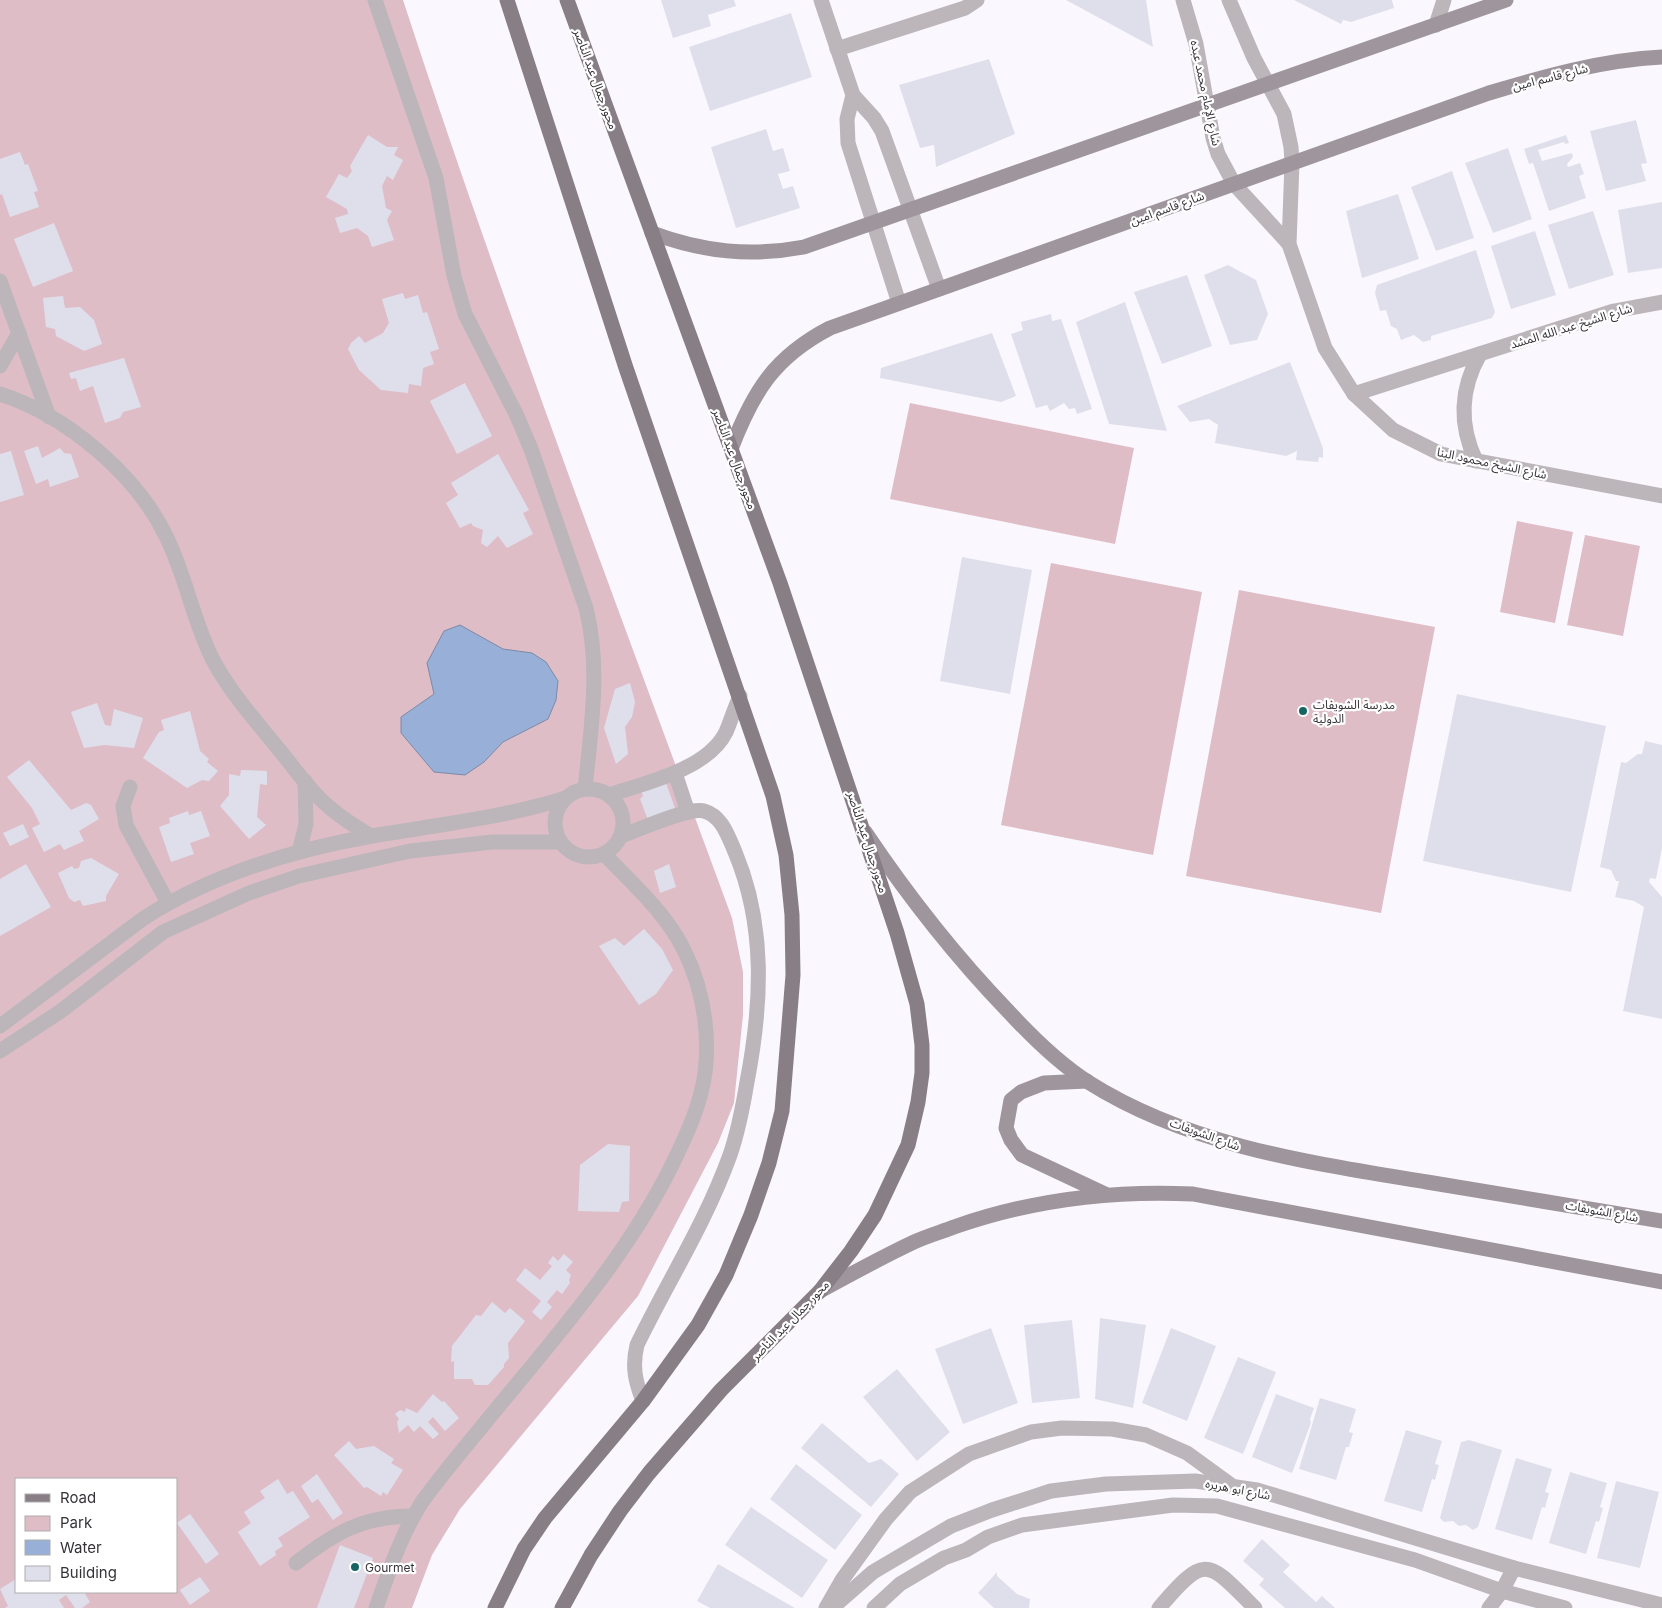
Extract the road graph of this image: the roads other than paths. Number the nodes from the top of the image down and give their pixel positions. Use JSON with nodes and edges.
{"nodes":[{"id":1,"x":375,"y":0,"type":"edge"},
{"id":2,"x":507,"y":0,"type":"edge"},
{"id":3,"x":567,"y":0,"type":"edge"},
{"id":4,"x":821,"y":0,"type":"edge"},
{"id":5,"x":977,"y":0,"type":"edge"},
{"id":6,"x":1183,"y":0,"type":"edge"},
{"id":7,"x":1229,"y":0,"type":"edge"},
{"id":8,"x":1444,"y":0,"type":"edge"},
{"id":9,"x":1506,"y":0,"type":"edge"},
{"id":10,"x":1436,"y":25,"type":"junction"},
{"id":11,"x":838,"y":49,"type":"junction"},
{"id":12,"x":1662,"y":57,"type":"edge"},
{"id":13,"x":1269,"y":84,"type":"junction"},
{"id":14,"x":853,"y":95,"type":"junction"},
{"id":15,"x":1208,"y":105,"type":"junction"},
{"id":16,"x":1292,"y":163,"type":"junction"},
{"id":17,"x":1234,"y":184,"type":"junction"},
{"id":18,"x":911,"y":211,"type":"junction"},
{"id":19,"x":873,"y":224,"type":"junction"},
{"id":20,"x":652,"y":233,"type":"junction"},
{"id":21,"x":1289,"y":244,"type":"junction"},
{"id":22,"x":0,"y":281,"type":"edge"},
{"id":23,"x":939,"y":289,"type":"junction"},
{"id":24,"x":1662,"y":302,"type":"edge"},
{"id":25,"x":899,"y":303,"type":"junction"},
{"id":26,"x":19,"y":333,"type":"junction"},
{"id":27,"x":1480,"y":354,"type":"junction"},
{"id":28,"x":0,"y":366,"type":"edge"},
{"id":29,"x":0,"y":394,"type":"edge"},
{"id":30,"x":1354,"y":394,"type":"junction"},
{"id":31,"x":49,"y":417,"type":"junction"},
{"id":32,"x":731,"y":449,"type":"junction"},
{"id":33,"x":1476,"y":461,"type":"junction"},
{"id":34,"x":1662,"y":496,"type":"edge"},
{"id":35,"x":740,"y":696,"type":"junction"},
{"id":36,"x":675,"y":772,"type":"junction"},
{"id":37,"x":305,"y":781,"type":"junction"},
{"id":38,"x":130,"y":787,"type":"dead end"},
{"id":39,"x":585,"y":789,"type":"junction"},
{"id":40,"x":609,"y":795,"type":"junction"},
{"id":41,"x":566,"y":798,"type":"junction"},
{"id":42,"x":688,"y":812,"type":"junction"},
{"id":43,"x":865,"y":830,"type":"junction"},
{"id":44,"x":371,"y":836,"type":"junction"},
{"id":45,"x":621,"y":836,"type":"junction"},
{"id":46,"x":560,"y":842,"type":"junction"},
{"id":47,"x":300,"y":852,"type":"junction"},
{"id":48,"x":604,"y":854,"type":"junction"},
{"id":49,"x":168,"y":903,"type":"junction"},
{"id":50,"x":0,"y":1026,"type":"edge"},
{"id":51,"x":0,"y":1050,"type":"edge"},
{"id":52,"x":1087,"y":1081,"type":"junction"},
{"id":53,"x":1105,"y":1194,"type":"junction"},
{"id":54,"x":1662,"y":1221,"type":"edge"},
{"id":55,"x":1662,"y":1282,"type":"edge"},
{"id":56,"x":820,"y":1291,"type":"junction"},
{"id":57,"x":643,"y":1400,"type":"junction"},
{"id":58,"x":1232,"y":1486,"type":"junction"},
{"id":59,"x":413,"y":1516,"type":"junction"},
{"id":60,"x":296,"y":1563,"type":"dead end"},
{"id":61,"x":1514,"y":1568,"type":"junction"},
{"id":62,"x":1502,"y":1591,"type":"junction"},
{"id":63,"x":1662,"y":1604,"type":"edge"},
{"id":64,"x":376,"y":1608,"type":"edge"},
{"id":65,"x":495,"y":1608,"type":"edge"},
{"id":66,"x":562,"y":1608,"type":"edge"},
{"id":67,"x":826,"y":1608,"type":"edge"},
{"id":68,"x":832,"y":1608,"type":"edge"},
{"id":69,"x":874,"y":1608,"type":"edge"},
{"id":70,"x":1159,"y":1608,"type":"edge"},
{"id":71,"x":1255,"y":1608,"type":"edge"},
{"id":72,"x":1489,"y":1608,"type":"edge"},
{"id":73,"x":1565,"y":1608,"type":"edge"}],
"edges":[{"from":1,"to":39,"type":"street"},
{"from":2,"to":35,"type":"main road"},
{"from":3,"to":20,"type":"main road","name":"محور جمال عبد الناصر"},
{"from":4,"to":11,"type":"street"},
{"from":5,"to":11,"type":"street"},
{"from":6,"to":15,"type":"street","name":"شارع الإمام محمد عبده"},
{"from":7,"to":13,"type":"street"},
{"from":8,"to":10,"type":"street"},
{"from":9,"to":10,"type":"main road"},
{"from":10,"to":13,"type":"main road"},
{"from":11,"to":14,"type":"street"},
{"from":12,"to":16,"type":"main road","name":"شارع قاسم امين"},
{"from":13,"to":15,"type":"main road"},
{"from":13,"to":16,"type":"street"},
{"from":14,"to":18,"type":"street"},
{"from":14,"to":19,"type":"street"},
{"from":15,"to":17,"type":"street","name":"شارع الإمام محمد عبده"},
{"from":15,"to":18,"type":"main road"},
{"from":16,"to":17,"type":"main road","name":"شارع قاسم امين"},
{"from":16,"to":21,"type":"street","name":"شارع الشيخ محمود البنا"},
{"from":17,"to":21,"type":"street","name":"شارع الشيخ محمود البنا"},
{"from":17,"to":23,"type":"main road","name":"شارع قاسم امين"},
{"from":18,"to":19,"type":"main road"},
{"from":18,"to":23,"type":"street"},
{"from":19,"to":20,"type":"main road"},
{"from":19,"to":25,"type":"street"},
{"from":20,"to":32,"type":"main road","name":"محور جمال عبد الناصر"},
{"from":21,"to":30,"type":"street","name":"شارع الشيخ محمود البنا"},
{"from":22,"to":26,"type":"street"},
{"from":23,"to":25,"type":"main road","name":"شارع قاسم امين"},
{"from":24,"to":27,"type":"street","name":"شارع الشيخ عبد الله المشد"},
{"from":25,"to":32,"type":"main road","name":"شارع قاسم امين"},
{"from":26,"to":28,"type":"street"},
{"from":26,"to":31,"type":"street"},
{"from":27,"to":30,"type":"street","name":"شارع الشيخ عبد الله المشد"},
{"from":27,"to":33,"type":"street"},
{"from":29,"to":31,"type":"street"},
{"from":30,"to":33,"type":"street","name":"شارع الشيخ محمود البنا"},
{"from":31,"to":37,"type":"street"},
{"from":32,"to":43,"type":"main road","name":"محور جمال عبد الناصر"},
{"from":33,"to":34,"type":"street","name":"شارع الشيخ محمود البنا"},
{"from":35,"to":36,"type":"street"},
{"from":35,"to":57,"type":"main road"},
{"from":36,"to":40,"type":"street"},
{"from":36,"to":42,"type":"street"},
{"from":37,"to":44,"type":"street"},
{"from":37,"to":47,"type":"street"},
{"from":38,"to":49,"type":"street"},
{"from":39,"to":40,"type":"street"},
{"from":39,"to":41,"type":"street"},
{"from":40,"to":45,"type":"street"},
{"from":41,"to":44,"type":"street"},
{"from":41,"to":46,"type":"street"},
{"from":42,"to":45,"type":"street"},
{"from":42,"to":57,"type":"street"},
{"from":43,"to":52,"type":"main road","name":"شارع الشويفات"},
{"from":43,"to":56,"type":"main road","name":"محور جمال عبد الناصر"},
{"from":44,"to":47,"type":"street"},
{"from":45,"to":48,"type":"street"},
{"from":46,"to":48,"type":"street"},
{"from":46,"to":51,"type":"street"},
{"from":47,"to":49,"type":"street"},
{"from":48,"to":59,"type":"street"},
{"from":49,"to":50,"type":"street"},
{"from":52,"to":53,"type":"main road"},
{"from":52,"to":54,"type":"main road","name":"شارع الشويفات"},
{"from":53,"to":55,"type":"main road"},
{"from":53,"to":56,"type":"main road"},
{"from":56,"to":66,"type":"main road","name":"محور جمال عبد الناصر"},
{"from":57,"to":65,"type":"main road"},
{"from":58,"to":61,"type":"street","name":"شارع ابو هريره"},
{"from":58,"to":67,"type":"street"},
{"from":58,"to":68,"type":"street","name":"شارع ابو هريره"},
{"from":59,"to":60,"type":"street"},
{"from":59,"to":64,"type":"street"},
{"from":61,"to":62,"type":"street"},
{"from":61,"to":63,"type":"street","name":"شارع ابو هريره"},
{"from":62,"to":69,"type":"street","name":"شارع ابو هريره"},
{"from":62,"to":72,"type":"street"},
{"from":62,"to":73,"type":"street","name":"شارع ابو هريره"},
{"from":70,"to":71,"type":"street"}]}
